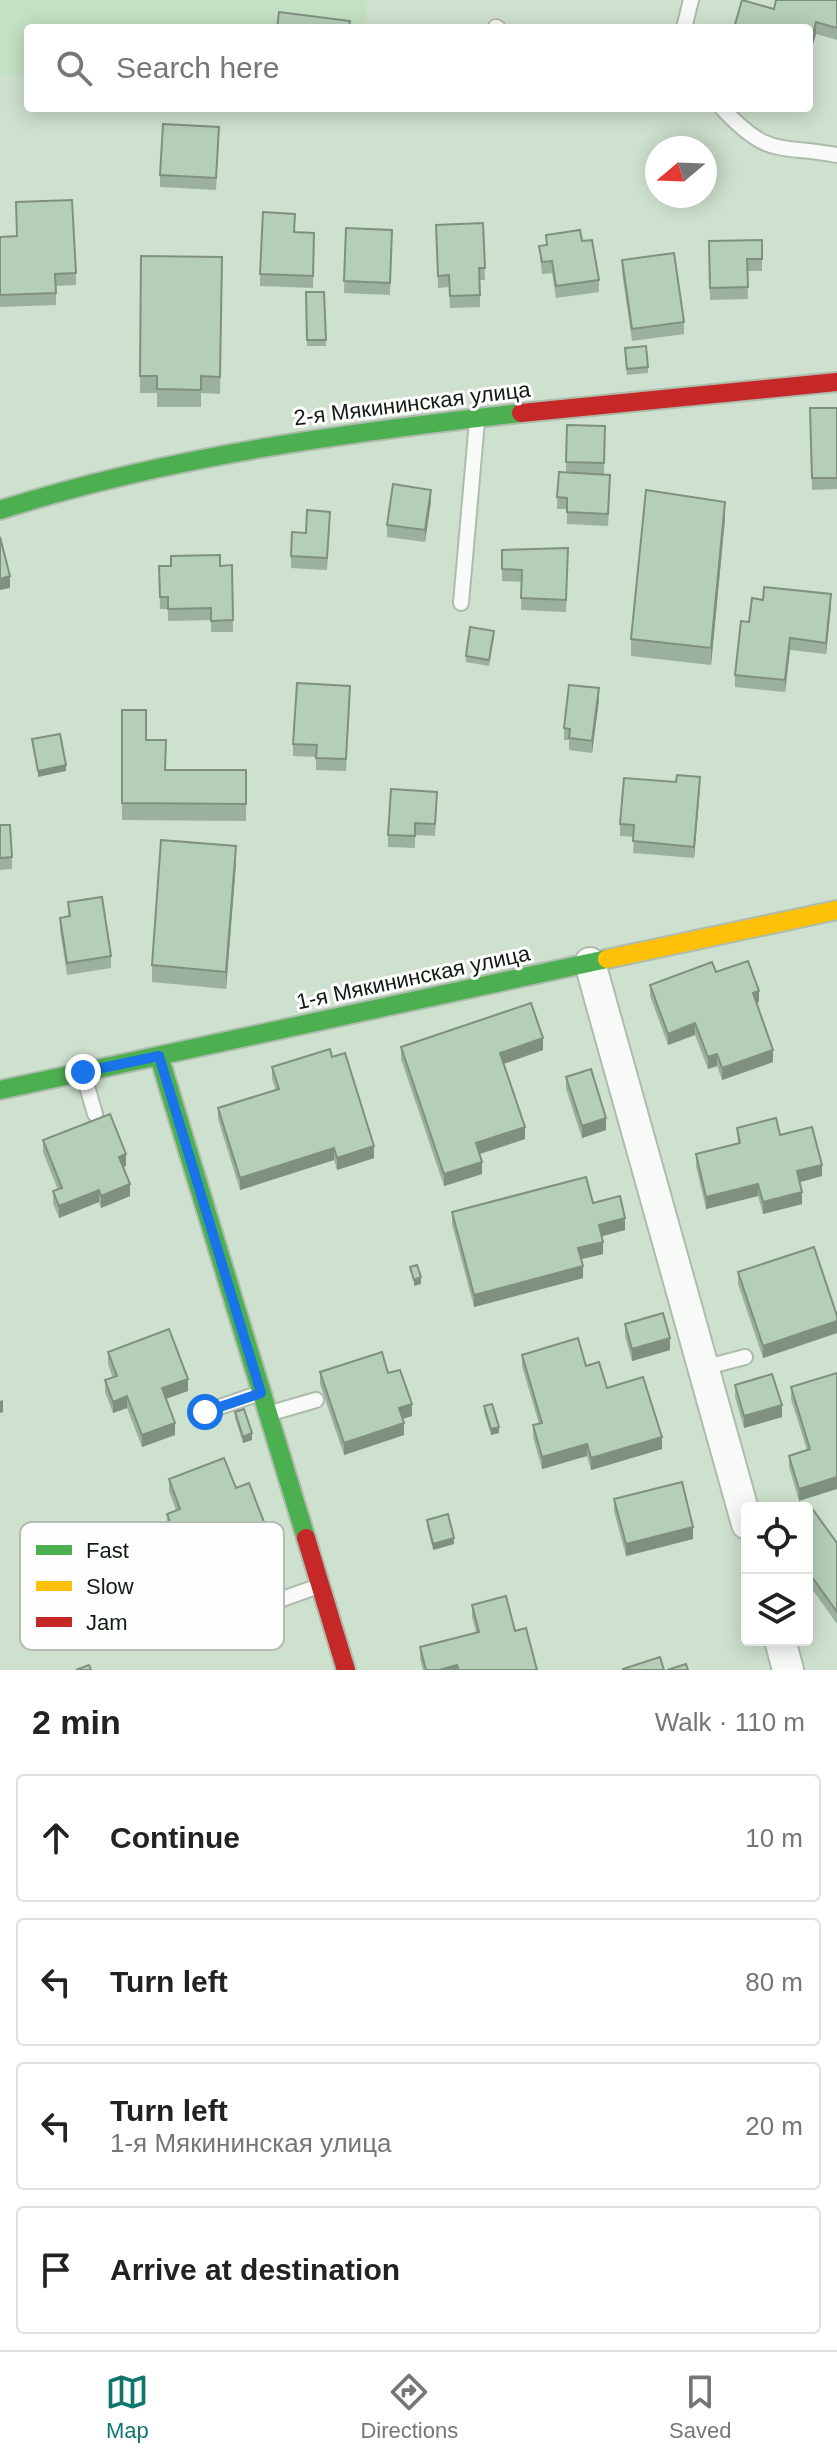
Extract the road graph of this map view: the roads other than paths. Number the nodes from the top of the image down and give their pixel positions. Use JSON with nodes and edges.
{"nodes":[{"id":1,"x":691,"y":0,"type":"edge"},
{"id":2,"x":685,"y":24,"type":"edge"},
{"id":3,"x":726,"y":112,"type":"edge"},
{"id":4,"x":837,"y":155,"type":"edge"},
{"id":5,"x":836,"y":380,"type":"edge"},
{"id":6,"x":478,"y":417,"type":"junction"},
{"id":7,"x":0,"y":510,"type":"edge"},
{"id":8,"x":461,"y":603,"type":"dead end"},
{"id":9,"x":837,"y":910,"type":"edge"},
{"id":10,"x":590,"y":963,"type":"junction"},
{"id":11,"x":159,"y":1056,"type":"junction"},
{"id":12,"x":83,"y":1072,"type":"junction"},
{"id":13,"x":0,"y":1090,"type":"edge"},
{"id":14,"x":95,"y":1114,"type":"dead end"},
{"id":15,"x":745,"y":1357,"type":"dead end"},
{"id":16,"x":703,"y":1368,"type":"junction"},
{"id":17,"x":261,"y":1393,"type":"junction"},
{"id":18,"x":316,"y":1400,"type":"dead end"},
{"id":19,"x":205,"y":1412,"type":"dead end"},
{"id":20,"x":267,"y":1415,"type":"junction"},
{"id":21,"x":741,"y":1503,"type":"edge"},
{"id":22,"x":320,"y":1586,"type":"junction"},
{"id":23,"x":284,"y":1598,"type":"edge"},
{"id":24,"x":782,"y":1646,"type":"edge"},
{"id":25,"x":346,"y":1670,"type":"edge"},
{"id":26,"x":788,"y":1670,"type":"edge"}],
"edges":[{"from":1,"to":2,"type":"lane"},
{"from":3,"to":4,"type":"lane"},
{"from":5,"to":6,"type":"street","name":"2-я Мякининская улица"},
{"from":6,"to":7,"type":"street","name":"2-я Мякининская улица"},
{"from":6,"to":8,"type":"lane"},
{"from":9,"to":10,"type":"street","name":"1-я Мякининская улица"},
{"from":10,"to":11,"type":"street","name":"1-я Мякининская улица"},
{"from":10,"to":16,"type":"street"},
{"from":11,"to":12,"type":"street","name":"1-я Мякининская улица"},
{"from":11,"to":17,"type":"street"},
{"from":12,"to":13,"type":"street","name":"1-я Мякининская улица"},
{"from":12,"to":14,"type":"lane"},
{"from":15,"to":16,"type":"lane"},
{"from":16,"to":21,"type":"street"},
{"from":17,"to":19,"type":"lane"},
{"from":17,"to":20,"type":"street"},
{"from":18,"to":20,"type":"lane"},
{"from":20,"to":22,"type":"street"},
{"from":22,"to":23,"type":"lane"},
{"from":22,"to":25,"type":"street"},
{"from":24,"to":26,"type":"street"}]}
